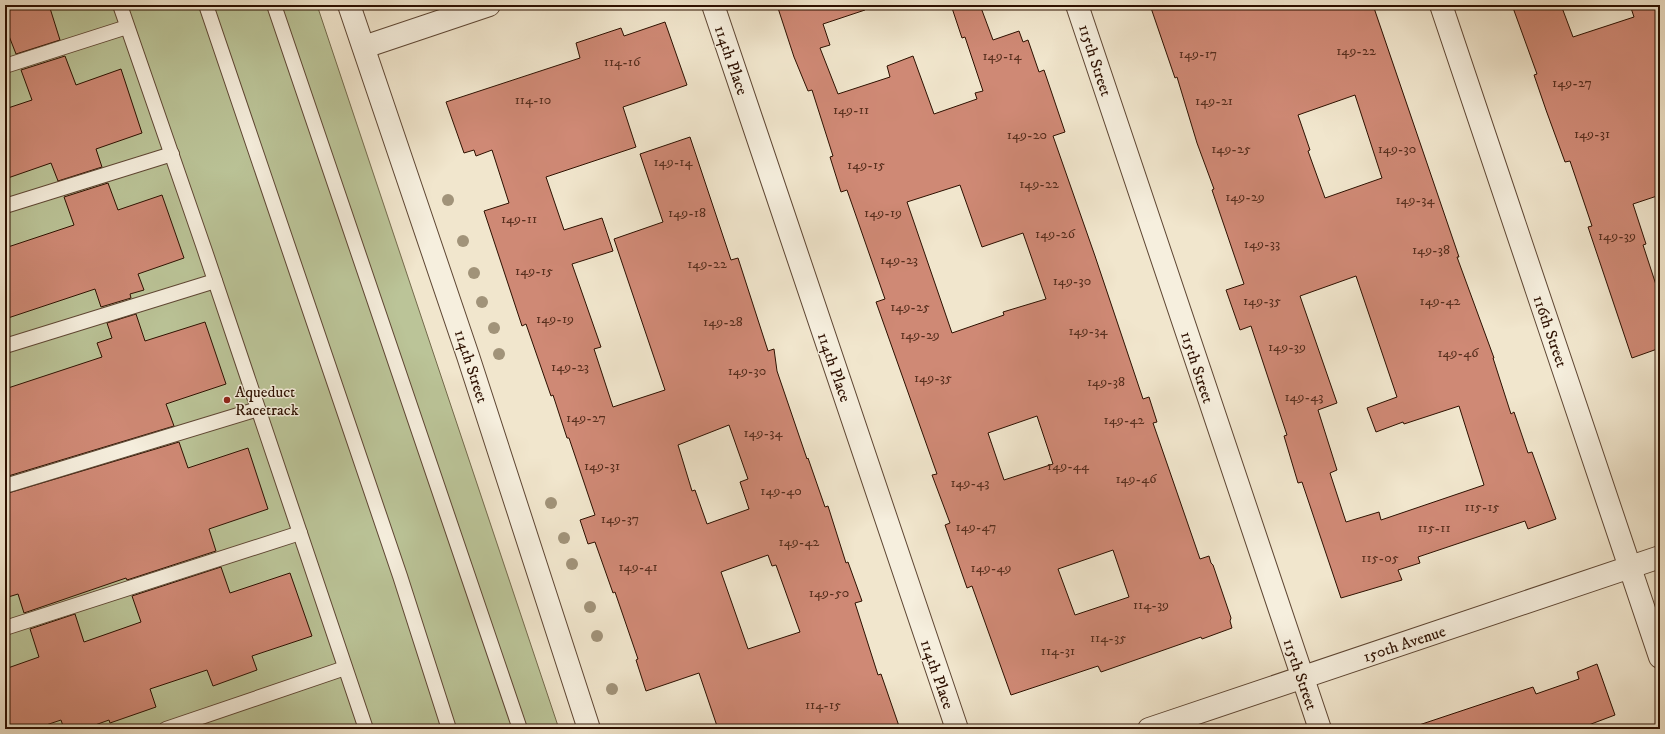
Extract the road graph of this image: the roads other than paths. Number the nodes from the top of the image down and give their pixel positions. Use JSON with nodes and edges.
{"nodes":[{"id":1,"x":120,"y":5,"type":"edge"},
{"id":2,"x":206,"y":5,"type":"edge"},
{"id":3,"x":274,"y":5,"type":"edge"},
{"id":4,"x":349,"y":5,"type":"edge"},
{"id":5,"x":489,"y":5,"type":"edge"},
{"id":6,"x":714,"y":5,"type":"edge"},
{"id":7,"x":1077,"y":5,"type":"edge"},
{"id":8,"x":1441,"y":5,"type":"edge"},
{"id":9,"x":127,"y":27,"type":"junction"},
{"id":10,"x":364,"y":48,"type":"junction"},
{"id":11,"x":5,"y":66,"type":"edge"},
{"id":12,"x":172,"y":154,"type":"junction"},
{"id":13,"x":5,"y":206,"type":"edge"},
{"id":14,"x":215,"y":281,"type":"junction"},
{"id":15,"x":5,"y":346,"type":"edge"},
{"id":16,"x":258,"y":409,"type":"junction"},
{"id":17,"x":5,"y":486,"type":"edge"},
{"id":18,"x":300,"y":533,"type":"junction"},
{"id":19,"x":1660,"y":557,"type":"edge"},
{"id":20,"x":1630,"y":567,"type":"junction"},
{"id":21,"x":5,"y":628,"type":"edge"},
{"id":22,"x":1660,"y":658,"type":"edge"},
{"id":23,"x":346,"y":668,"type":"junction"},
{"id":24,"x":1302,"y":677,"type":"junction"},
{"id":25,"x":166,"y":729,"type":"edge"},
{"id":26,"x":366,"y":729,"type":"edge"},
{"id":27,"x":450,"y":729,"type":"edge"},
{"id":28,"x":520,"y":729,"type":"edge"},
{"id":29,"x":590,"y":729,"type":"edge"},
{"id":30,"x":957,"y":729,"type":"edge"},
{"id":31,"x":1148,"y":729,"type":"edge"},
{"id":32,"x":1320,"y":729,"type":"edge"}],
"edges":[{"from":1,"to":9,"type":"lane"},
{"from":2,"to":27,"type":"lane"},
{"from":3,"to":28,"type":"lane"},
{"from":4,"to":10,"type":"street","name":"114th Street"},
{"from":5,"to":10,"type":"street"},
{"from":6,"to":30,"type":"street","name":"114th Place"},
{"from":7,"to":24,"type":"street","name":"115th Street"},
{"from":8,"to":20,"type":"street","name":"116th Street"},
{"from":9,"to":11,"type":"lane"},
{"from":9,"to":12,"type":"lane"},
{"from":10,"to":29,"type":"street","name":"114th Street"},
{"from":12,"to":13,"type":"lane"},
{"from":12,"to":14,"type":"lane"},
{"from":14,"to":15,"type":"lane"},
{"from":14,"to":16,"type":"lane"},
{"from":16,"to":17,"type":"lane"},
{"from":16,"to":18,"type":"lane"},
{"from":18,"to":21,"type":"lane"},
{"from":18,"to":23,"type":"lane"},
{"from":19,"to":20,"type":"street","name":"150th Avenue"},
{"from":20,"to":22,"type":"street","name":"116th Street"},
{"from":20,"to":24,"type":"street","name":"150th Avenue"},
{"from":23,"to":25,"type":"lane"},
{"from":23,"to":26,"type":"lane"},
{"from":24,"to":31,"type":"street","name":"150th Avenue"},
{"from":24,"to":32,"type":"street","name":"115th Street"}]}
